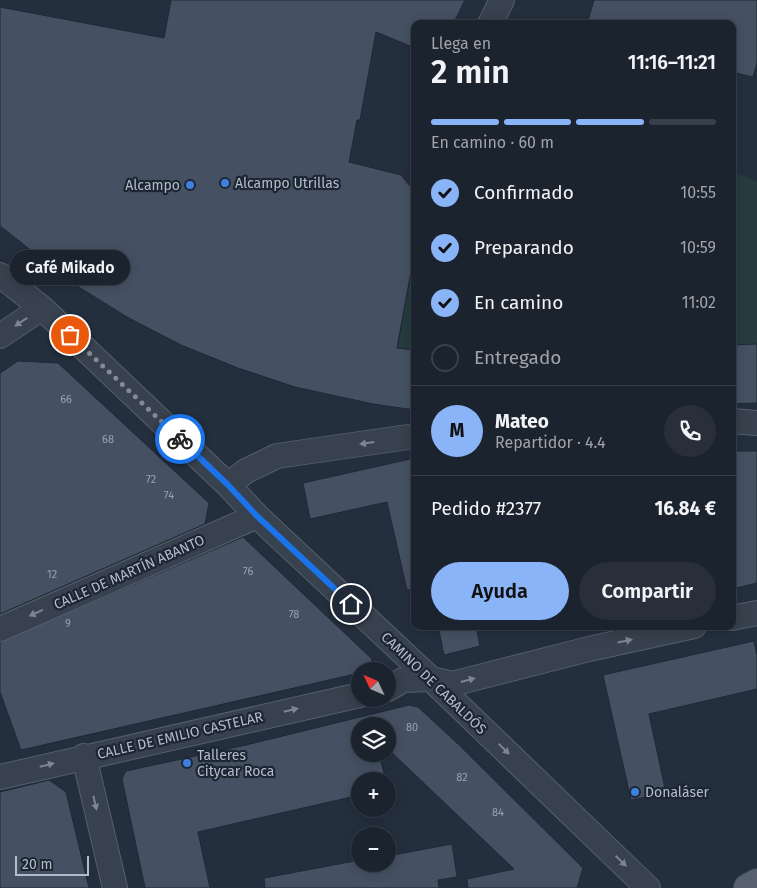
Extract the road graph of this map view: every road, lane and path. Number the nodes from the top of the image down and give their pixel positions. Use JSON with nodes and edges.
{"nodes":[{"id":1,"x":502,"y":0,"type":"edge"},
{"id":2,"x":492,"y":20,"type":"edge"},
{"id":3,"x":0,"y":275,"type":"edge"},
{"id":4,"x":42,"y":308,"type":"junction"},
{"id":5,"x":0,"y":336,"type":"edge"},
{"id":6,"x":411,"y":437,"type":"edge"},
{"id":7,"x":228,"y":485,"type":"junction"},
{"id":8,"x":257,"y":516,"type":"junction"},
{"id":9,"x":757,"y":613,"type":"edge"},
{"id":10,"x":736,"y":617,"type":"edge"},
{"id":11,"x":0,"y":629,"type":"edge"},
{"id":12,"x":676,"y":630,"type":"edge"},
{"id":13,"x":430,"y":679,"type":"junction"},
{"id":14,"x":396,"y":684,"type":"edge"},
{"id":15,"x":351,"y":697,"type":"edge"},
{"id":16,"x":84,"y":756,"type":"junction"},
{"id":17,"x":2,"y":769,"type":"edge"},
{"id":18,"x":757,"y":883,"type":"edge"},
{"id":19,"x":116,"y":888,"type":"edge"},
{"id":20,"x":648,"y":888,"type":"edge"},
{"id":21,"x":748,"y":888,"type":"edge"}],
"edges":[{"from":1,"to":2,"type":"street"},
{"from":3,"to":4,"type":"street","name":"CAMINO DE CABALDÓS"},
{"from":4,"to":5,"type":"street","one_way":true},
{"from":4,"to":7,"type":"street","name":"CAMINO DE CABALDÓS"},
{"from":6,"to":7,"type":"street","one_way":true},
{"from":7,"to":8,"type":"street","name":"CAMINO DE CABALDÓS"},
{"from":8,"to":11,"type":"street","name":"CALLE DE MARTÍN ABANTO","one_way":true},
{"from":8,"to":13,"type":"street","name":"CAMINO DE CABALDÓS"},
{"from":9,"to":10,"type":"street"},
{"from":13,"to":12,"type":"street","one_way":true},
{"from":13,"to":14,"type":"street"},
{"from":13,"to":20,"type":"street","name":"CAMINO DE CABALDÓS","one_way":true},
{"from":16,"to":15,"type":"street","name":"CALLE DE EMILIO CASTELAR","one_way":true},
{"from":17,"to":16,"type":"street","name":"CALLE DE EMILIO CASTELAR","one_way":true},
{"from":16,"to":19,"type":"street","one_way":true},
{"from":18,"to":21,"type":"main road"}]}
